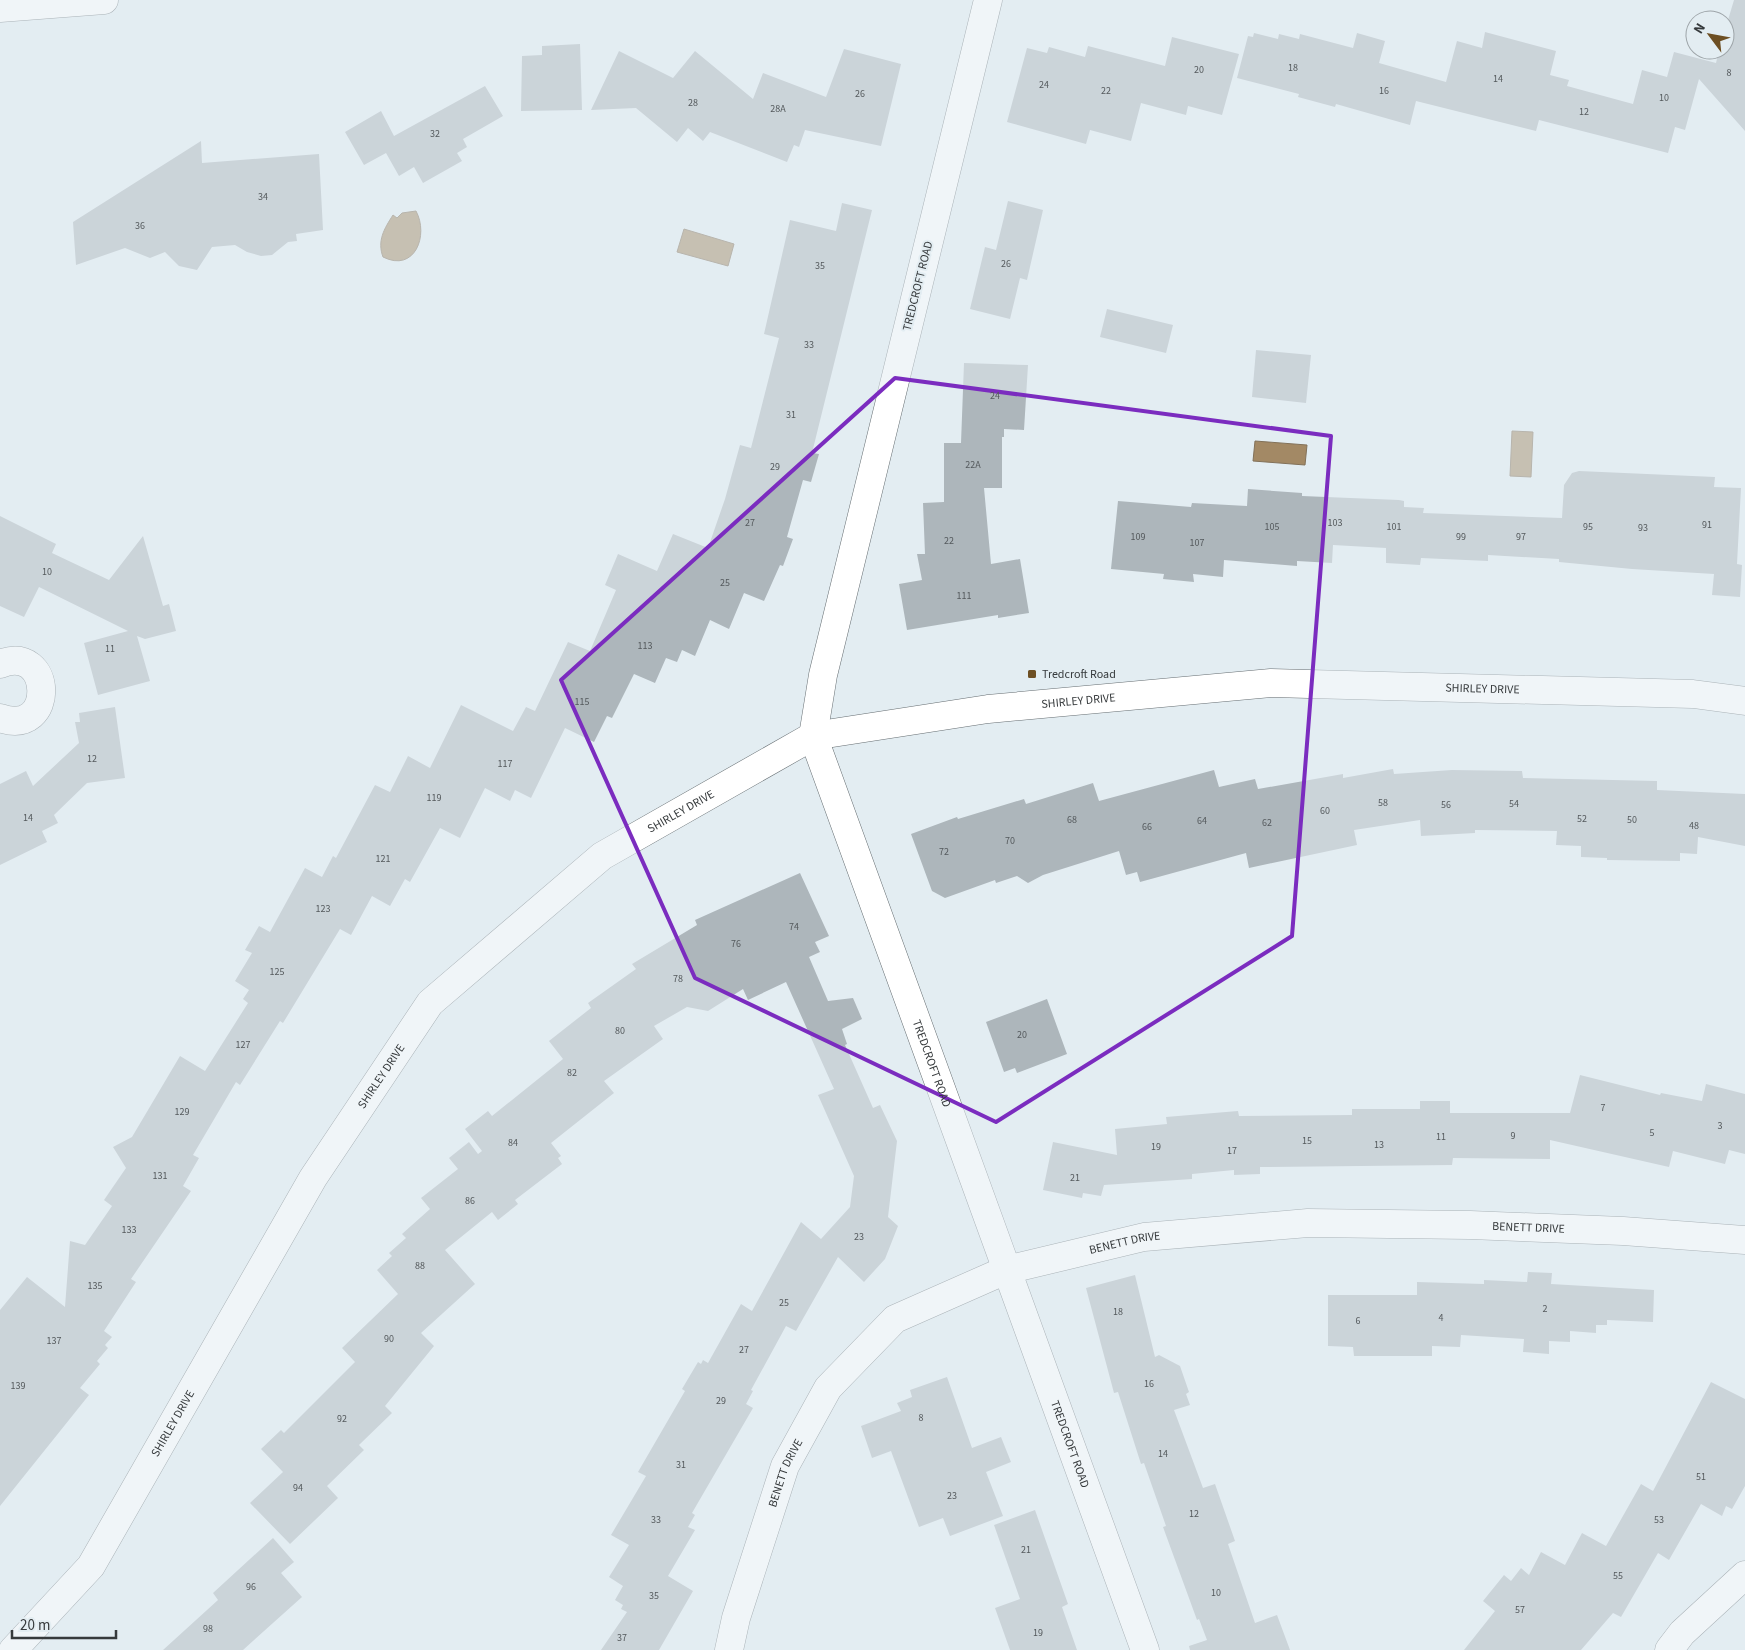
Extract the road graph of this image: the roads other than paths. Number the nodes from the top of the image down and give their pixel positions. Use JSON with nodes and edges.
{"nodes":[{"id":1,"x":104,"y":0,"type":"edge"},
{"id":2,"x":988,"y":0,"type":"edge"},
{"id":3,"x":0,"y":8,"type":"edge"},
{"id":4,"x":0,"y":664,"type":"edge"},
{"id":5,"x":1745,"y":701,"type":"edge"},
{"id":6,"x":0,"y":718,"type":"edge"},
{"id":7,"x":813,"y":736,"type":"junction"},
{"id":8,"x":1745,"y":1240,"type":"edge"},
{"id":9,"x":1006,"y":1270,"type":"junction"},
{"id":10,"x":1745,"y":1575,"type":"edge"},
{"id":11,"x":13,"y":1650,"type":"edge"},
{"id":12,"x":729,"y":1650,"type":"edge"},
{"id":13,"x":1145,"y":1650,"type":"edge"},
{"id":14,"x":1669,"y":1650,"type":"edge"}],
"edges":[{"from":1,"to":3,"type":"street"},
{"from":2,"to":7,"type":"street","name":"TREDCROFT ROAD"},
{"from":4,"to":6,"type":"street"},
{"from":5,"to":7,"type":"street","name":"SHIRLEY DRIVE"},
{"from":7,"to":9,"type":"street","name":"TREDCROFT ROAD"},
{"from":7,"to":11,"type":"street","name":"SHIRLEY DRIVE"},
{"from":8,"to":9,"type":"street","name":"BENETT DRIVE"},
{"from":9,"to":12,"type":"street","name":"BENETT DRIVE"},
{"from":9,"to":13,"type":"street","name":"TREDCROFT ROAD"},
{"from":10,"to":14,"type":"street"}]}
